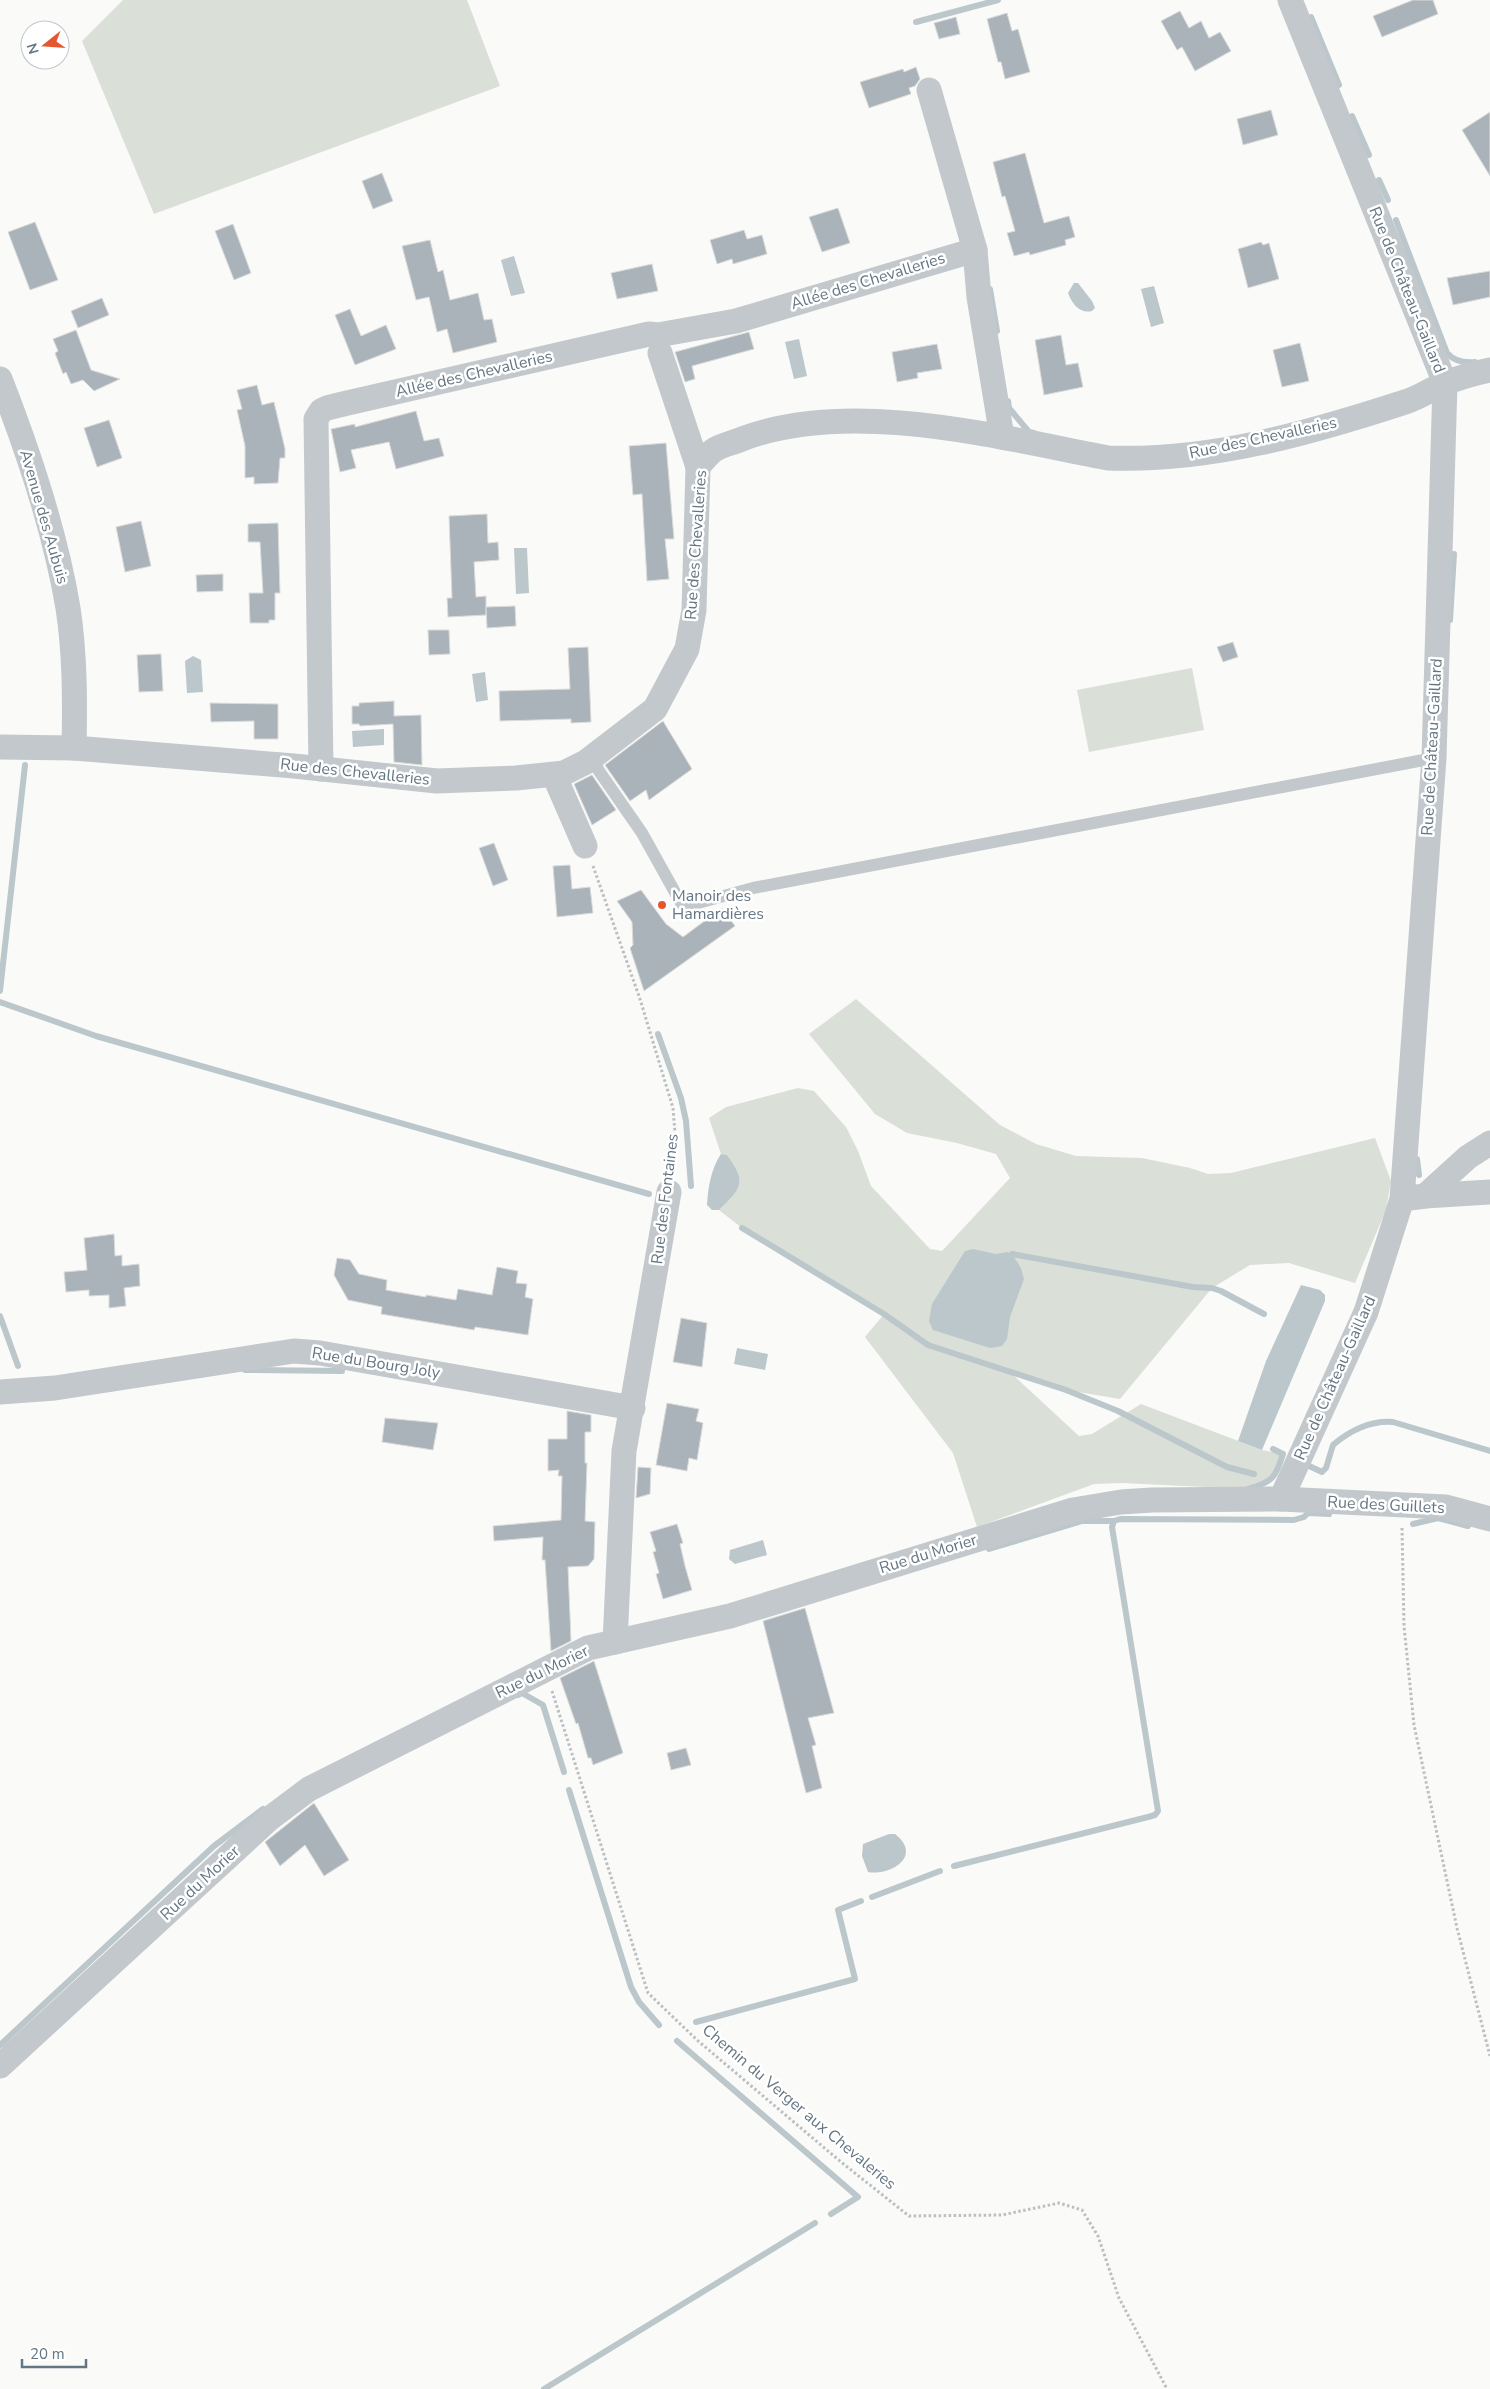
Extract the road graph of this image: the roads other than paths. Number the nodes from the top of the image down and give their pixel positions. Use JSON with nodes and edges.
{"nodes":[{"id":1,"x":1290,"y":0,"type":"edge"},
{"id":2,"x":929,"y":90,"type":"dead end"},
{"id":3,"x":975,"y":250,"type":"junction"},
{"id":4,"x":660,"y":353,"type":"dead end"},
{"id":5,"x":1490,"y":370,"type":"edge"},
{"id":6,"x":0,"y":379,"type":"edge"},
{"id":7,"x":1445,"y":383,"type":"junction"},
{"id":8,"x":1002,"y":437,"type":"junction"},
{"id":9,"x":698,"y":467,"type":"junction"},
{"id":10,"x":0,"y":747,"type":"edge"},
{"id":11,"x":74,"y":748,"type":"junction"},
{"id":12,"x":592,"y":757,"type":"junction"},
{"id":13,"x":1434,"y":758,"type":"junction"},
{"id":14,"x":321,"y":769,"type":"junction"},
{"id":15,"x":554,"y":775,"type":"junction"},
{"id":16,"x":585,"y":846,"type":"road end"},
{"id":17,"x":1490,"y":1143,"type":"edge"},
{"id":18,"x":669,"y":1192,"type":"road end"},
{"id":19,"x":1490,"y":1192,"type":"edge"},
{"id":20,"x":1413,"y":1198,"type":"junction"},
{"id":21,"x":0,"y":1392,"type":"edge"},
{"id":22,"x":633,"y":1408,"type":"junction"},
{"id":23,"x":1281,"y":1499,"type":"junction"},
{"id":24,"x":1490,"y":1519,"type":"edge"},
{"id":25,"x":615,"y":1642,"type":"junction"},
{"id":26,"x":0,"y":2066,"type":"edge"}],
"edges":[{"from":1,"to":7,"type":"street","name":"Rue de Château-Gaillard"},
{"from":2,"to":3,"type":"street"},
{"from":3,"to":8,"type":"street"},
{"from":3,"to":14,"type":"street","name":"Allée des Chevalleries"},
{"from":4,"to":9,"type":"street"},
{"from":5,"to":7,"type":"street","name":"Rue des Chevalleries"},
{"from":6,"to":11,"type":"street","name":"Avenue des Aubuis"},
{"from":7,"to":8,"type":"street","name":"Rue des Chevalleries"},
{"from":7,"to":13,"type":"street","name":"Rue de Château-Gaillard"},
{"from":8,"to":9,"type":"street","name":"Rue des Chevalleries"},
{"from":9,"to":12,"type":"street","name":"Rue des Chevalleries"},
{"from":10,"to":11,"type":"street","name":"Rue des Chevalleries"},
{"from":11,"to":14,"type":"street","name":"Rue des Chevalleries"},
{"from":12,"to":13,"type":"lane"},
{"from":12,"to":15,"type":"street","name":"Rue des Chevalleries"},
{"from":13,"to":20,"type":"street","name":"Rue de Château-Gaillard"},
{"from":14,"to":15,"type":"street","name":"Rue des Chevalleries"},
{"from":15,"to":16,"type":"street"},
{"from":17,"to":20,"type":"street"},
{"from":18,"to":22,"type":"street","name":"Rue des Fontaines"},
{"from":19,"to":20,"type":"street"},
{"from":20,"to":23,"type":"street","name":"Rue de Château-Gaillard"},
{"from":21,"to":22,"type":"street","name":"Rue du Bourg Joly"},
{"from":22,"to":25,"type":"street","name":"Rue des Fontaines"},
{"from":23,"to":24,"type":"street","name":"Rue des Guillets"},
{"from":23,"to":25,"type":"street","name":"Rue du Morier"},
{"from":25,"to":26,"type":"street","name":"Rue du Morier"}]}
